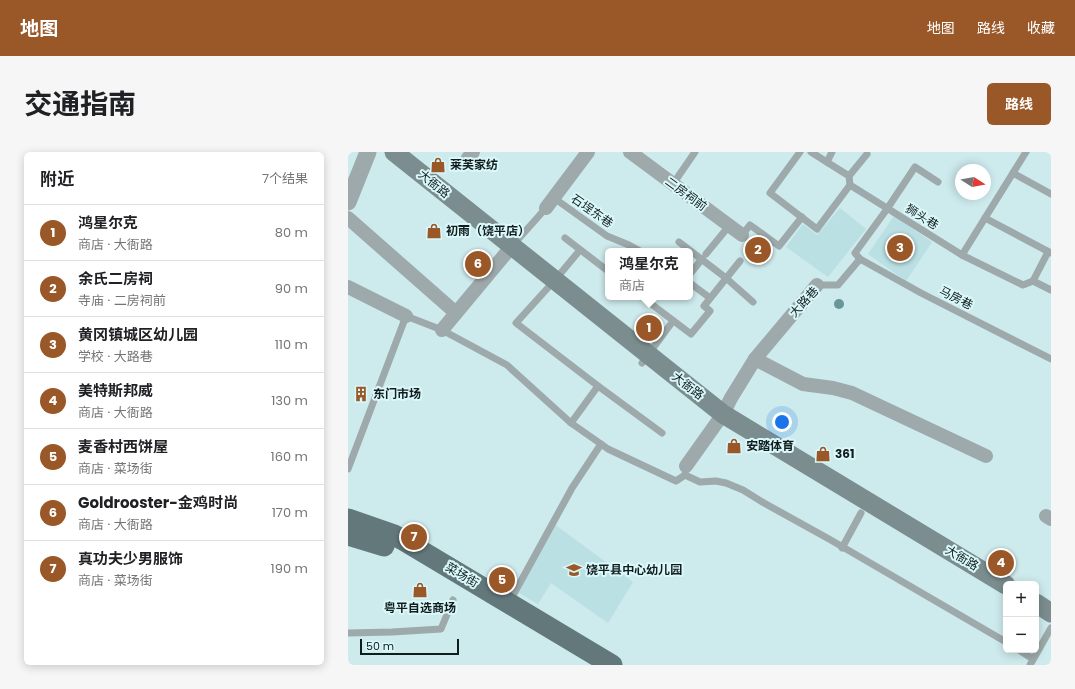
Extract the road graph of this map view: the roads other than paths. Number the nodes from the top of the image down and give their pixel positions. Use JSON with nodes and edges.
{"nodes":[{"id":1,"x":368,"y":152,"type":"edge"},
{"id":2,"x":394,"y":152,"type":"edge"},
{"id":3,"x":588,"y":152,"type":"edge"},
{"id":4,"x":630,"y":152,"type":"edge"},
{"id":5,"x":695,"y":152,"type":"edge"},
{"id":6,"x":800,"y":152,"type":"edge"},
{"id":7,"x":811,"y":152,"type":"edge"},
{"id":8,"x":832,"y":152,"type":"edge"},
{"id":9,"x":1026,"y":152,"type":"edge"},
{"id":10,"x":866,"y":154,"type":"dead end"},
{"id":11,"x":827,"y":162,"type":"junction"},
{"id":12,"x":1013,"y":173,"type":"junction"},
{"id":13,"x":850,"y":176,"type":"junction"},
{"id":14,"x":938,"y":182,"type":"dead end"},
{"id":15,"x":673,"y":184,"type":"junction"},
{"id":16,"x":850,"y":185,"type":"junction"},
{"id":17,"x":1051,"y":194,"type":"edge"},
{"id":18,"x":348,"y":202,"type":"edge"},
{"id":19,"x":550,"y":203,"type":"junction"},
{"id":20,"x":888,"y":209,"type":"junction"},
{"id":21,"x":802,"y":217,"type":"junction"},
{"id":22,"x":348,"y":218,"type":"edge"},
{"id":23,"x":985,"y":218,"type":"junction"},
{"id":24,"x":729,"y":226,"type":"junction"},
{"id":25,"x":742,"y":235,"type":"joint"},
{"id":26,"x":565,"y":238,"type":"dead end"},
{"id":27,"x":679,"y":242,"type":"dead end"},
{"id":28,"x":512,"y":246,"type":"junction"},
{"id":29,"x":634,"y":248,"type":"edge"},
{"id":30,"x":689,"y":248,"type":"edge"},
{"id":31,"x":580,"y":250,"type":"junction"},
{"id":32,"x":693,"y":250,"type":"edge"},
{"id":33,"x":1049,"y":253,"type":"edge"},
{"id":34,"x":962,"y":255,"type":"junction"},
{"id":35,"x":858,"y":256,"type":"junction"},
{"id":36,"x":704,"y":257,"type":"junction"},
{"id":37,"x":740,"y":261,"type":"dead end"},
{"id":38,"x":605,"y":269,"type":"edge"},
{"id":39,"x":693,"y":270,"type":"edge"},
{"id":40,"x":726,"y":278,"type":"junction"},
{"id":41,"x":555,"y":280,"type":"junction"},
{"id":42,"x":1033,"y":281,"type":"junction"},
{"id":43,"x":693,"y":284,"type":"edge"},
{"id":44,"x":817,"y":285,"type":"joint"},
{"id":45,"x":348,"y":289,"type":"edge"},
{"id":46,"x":1051,"y":290,"type":"edge"},
{"id":47,"x":710,"y":298,"type":"junction"},
{"id":48,"x":646,"y":300,"type":"edge"},
{"id":49,"x":753,"y":302,"type":"dead end"},
{"id":50,"x":456,"y":313,"type":"junction"},
{"id":51,"x":406,"y":316,"type":"junction"},
{"id":52,"x":673,"y":321,"type":"junction"},
{"id":53,"x":442,"y":330,"type":"junction"},
{"id":54,"x":1051,"y":358,"type":"edge"},
{"id":55,"x":645,"y":359,"type":"junction"},
{"id":56,"x":755,"y":359,"type":"junction"},
{"id":57,"x":598,"y":386,"type":"junction"},
{"id":58,"x":723,"y":414,"type":"junction"},
{"id":59,"x":571,"y":423,"type":"junction"},
{"id":60,"x":662,"y":433,"type":"dead end"},
{"id":61,"x":601,"y":444,"type":"junction"},
{"id":62,"x":986,"y":456,"type":"dead end"},
{"id":63,"x":348,"y":469,"type":"edge"},
{"id":64,"x":685,"y":471,"type":"junction"},
{"id":65,"x":861,"y":513,"type":"dead end"},
{"id":66,"x":348,"y":519,"type":"edge"},
{"id":67,"x":348,"y":535,"type":"edge"},
{"id":68,"x":842,"y":548,"type":"junction"},
{"id":69,"x":1003,"y":583,"type":"edge"},
{"id":70,"x":453,"y":600,"type":"dead end"},
{"id":71,"x":509,"y":603,"type":"junction"},
{"id":72,"x":1039,"y":605,"type":"edge"},
{"id":73,"x":1051,"y":612,"type":"edge"},
{"id":74,"x":1051,"y":628,"type":"edge"},
{"id":75,"x":348,"y":633,"type":"edge"},
{"id":76,"x":1003,"y":640,"type":"edge"},
{"id":77,"x":1022,"y":653,"type":"edge"},
{"id":78,"x":1031,"y":662,"type":"edge"},
{"id":79,"x":588,"y":665,"type":"edge"},
{"id":80,"x":612,"y":665,"type":"edge"}],
"edges":[{"from":1,"to":18,"type":"street"},
{"from":2,"to":28,"type":"main road","name":"大衙路"},
{"from":3,"to":19,"type":"street"},
{"from":4,"to":15,"type":"street","name":"二房祠前"},
{"from":5,"to":15,"type":"lane"},
{"from":6,"to":21,"type":"lane"},
{"from":7,"to":11,"type":"lane"},
{"from":8,"to":11,"type":"lane"},
{"from":9,"to":12,"type":"lane"},
{"from":10,"to":13,"type":"lane"},
{"from":11,"to":13,"type":"lane"},
{"from":12,"to":17,"type":"lane"},
{"from":12,"to":23,"type":"lane"},
{"from":13,"to":16,"type":"lane"},
{"from":14,"to":20,"type":"lane","name":"大路巷"},
{"from":15,"to":24,"type":"street","name":"二房祠前"},
{"from":16,"to":20,"type":"lane","name":"狮头巷"},
{"from":16,"to":21,"type":"lane"},
{"from":19,"to":28,"type":"lane"},
{"from":19,"to":29,"type":"lane","name":"石埕东巷"},
{"from":20,"to":34,"type":"lane","name":"狮头巷"},
{"from":20,"to":35,"type":"lane","name":"大路巷"},
{"from":21,"to":25,"type":"lane"},
{"from":22,"to":50,"type":"street"},
{"from":23,"to":33,"type":"lane"},
{"from":23,"to":34,"type":"lane"},
{"from":24,"to":25,"type":"street","name":"二房祠前"},
{"from":24,"to":36,"type":"lane"},
{"from":26,"to":31,"type":"lane"},
{"from":27,"to":30,"type":"lane"},
{"from":28,"to":41,"type":"main road","name":"大衙路"},
{"from":28,"to":50,"type":"street"},
{"from":31,"to":38,"type":"lane"},
{"from":31,"to":41,"type":"lane"},
{"from":32,"to":36,"type":"lane"},
{"from":33,"to":42,"type":"lane"},
{"from":34,"to":42,"type":"lane","name":"狮头巷"},
{"from":35,"to":44,"type":"lane","name":"大路巷"},
{"from":35,"to":54,"type":"lane","name":"马房巷"},
{"from":36,"to":39,"type":"lane"},
{"from":36,"to":40,"type":"lane"},
{"from":37,"to":40,"type":"lane"},
{"from":40,"to":47,"type":"lane"},
{"from":40,"to":49,"type":"lane"},
{"from":41,"to":55,"type":"main road","name":"大衙路"},
{"from":41,"to":57,"type":"lane"},
{"from":42,"to":46,"type":"lane"},
{"from":43,"to":47,"type":"lane"},
{"from":44,"to":56,"type":"street","name":"大路巷"},
{"from":45,"to":51,"type":"street"},
{"from":47,"to":52,"type":"lane"},
{"from":48,"to":52,"type":"lane"},
{"from":50,"to":53,"type":"street"},
{"from":51,"to":53,"type":"lane"},
{"from":51,"to":63,"type":"lane"},
{"from":52,"to":55,"type":"lane"},
{"from":53,"to":59,"type":"lane"},
{"from":55,"to":58,"type":"main road","name":"大衙路"},
{"from":56,"to":58,"type":"street","name":"大路巷"},
{"from":56,"to":62,"type":"street"},
{"from":57,"to":59,"type":"lane"},
{"from":57,"to":60,"type":"lane"},
{"from":58,"to":64,"type":"street","name":"大路巷"},
{"from":58,"to":69,"type":"main road","name":"大衙路"},
{"from":59,"to":61,"type":"lane"},
{"from":61,"to":64,"type":"lane"},
{"from":61,"to":71,"type":"lane"},
{"from":64,"to":68,"type":"lane"},
{"from":65,"to":68,"type":"lane"},
{"from":66,"to":71,"type":"main road","name":"菜场街"},
{"from":67,"to":79,"type":"main road","name":"菜场街"},
{"from":68,"to":76,"type":"lane"},
{"from":70,"to":75,"type":"lane"},
{"from":71,"to":80,"type":"main road","name":"菜场街"},
{"from":72,"to":73,"type":"main road"},
{"from":74,"to":78,"type":"lane"},
{"from":77,"to":78,"type":"lane"}]}
